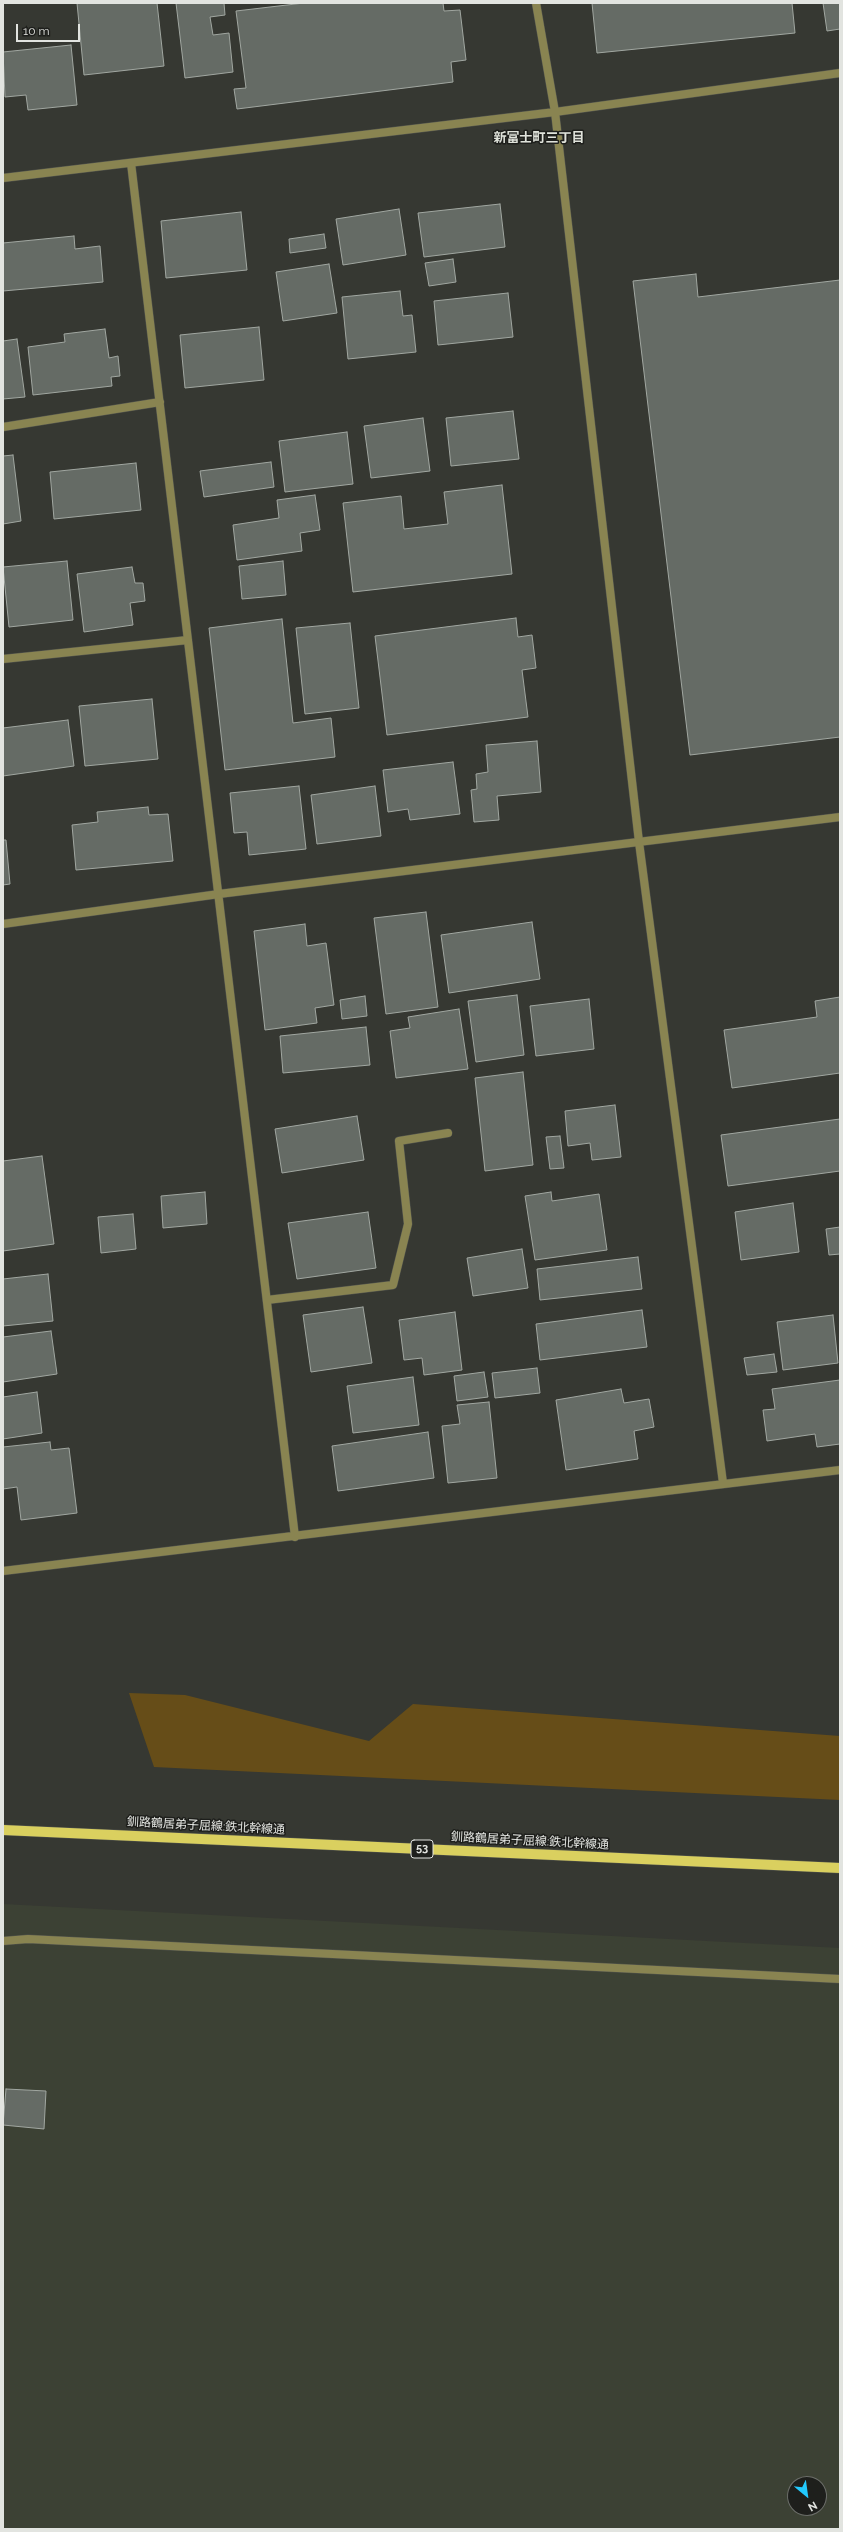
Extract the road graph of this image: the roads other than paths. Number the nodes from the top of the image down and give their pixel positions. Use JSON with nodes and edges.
{"nodes":[{"id":1,"x":536,"y":3,"type":"edge"},
{"id":2,"x":840,"y":73,"type":"edge"},
{"id":3,"x":554,"y":112,"type":"junction"},
{"id":4,"x":131,"y":163,"type":"junction"},
{"id":5,"x":3,"y":178,"type":"edge"},
{"id":6,"x":160,"y":402,"type":"junction"},
{"id":7,"x":3,"y":426,"type":"edge"},
{"id":8,"x":188,"y":640,"type":"junction"},
{"id":9,"x":3,"y":659,"type":"edge"},
{"id":10,"x":840,"y":817,"type":"edge"},
{"id":11,"x":639,"y":842,"type":"junction"},
{"id":12,"x":219,"y":894,"type":"junction"},
{"id":13,"x":3,"y":924,"type":"edge"},
{"id":14,"x":448,"y":1133,"type":"dead end"},
{"id":15,"x":267,"y":1300,"type":"junction"},
{"id":16,"x":840,"y":1470,"type":"edge"},
{"id":17,"x":723,"y":1483,"type":"junction"},
{"id":18,"x":295,"y":1537,"type":"junction"},
{"id":19,"x":3,"y":1571,"type":"edge"},
{"id":20,"x":3,"y":1830,"type":"edge"},
{"id":21,"x":840,"y":1868,"type":"edge"},
{"id":22,"x":3,"y":1941,"type":"edge"},
{"id":23,"x":840,"y":1979,"type":"edge"}],
"edges":[{"from":1,"to":3,"type":"street"},
{"from":2,"to":3,"type":"street"},
{"from":3,"to":4,"type":"street"},
{"from":3,"to":11,"type":"street"},
{"from":4,"to":5,"type":"street"},
{"from":4,"to":6,"type":"street"},
{"from":6,"to":7,"type":"street"},
{"from":6,"to":8,"type":"street"},
{"from":8,"to":9,"type":"street"},
{"from":8,"to":12,"type":"street"},
{"from":10,"to":11,"type":"street"},
{"from":11,"to":12,"type":"street"},
{"from":11,"to":17,"type":"street"},
{"from":12,"to":13,"type":"street"},
{"from":12,"to":15,"type":"street"},
{"from":14,"to":15,"type":"street"},
{"from":15,"to":18,"type":"street"},
{"from":16,"to":17,"type":"street"},
{"from":17,"to":18,"type":"street"},
{"from":18,"to":19,"type":"street"},
{"from":20,"to":21,"type":"main road","name":"釧路鶴居弟子屈線:鉄北幹線通","number":"53"},
{"from":22,"to":23,"type":"street"}]}
